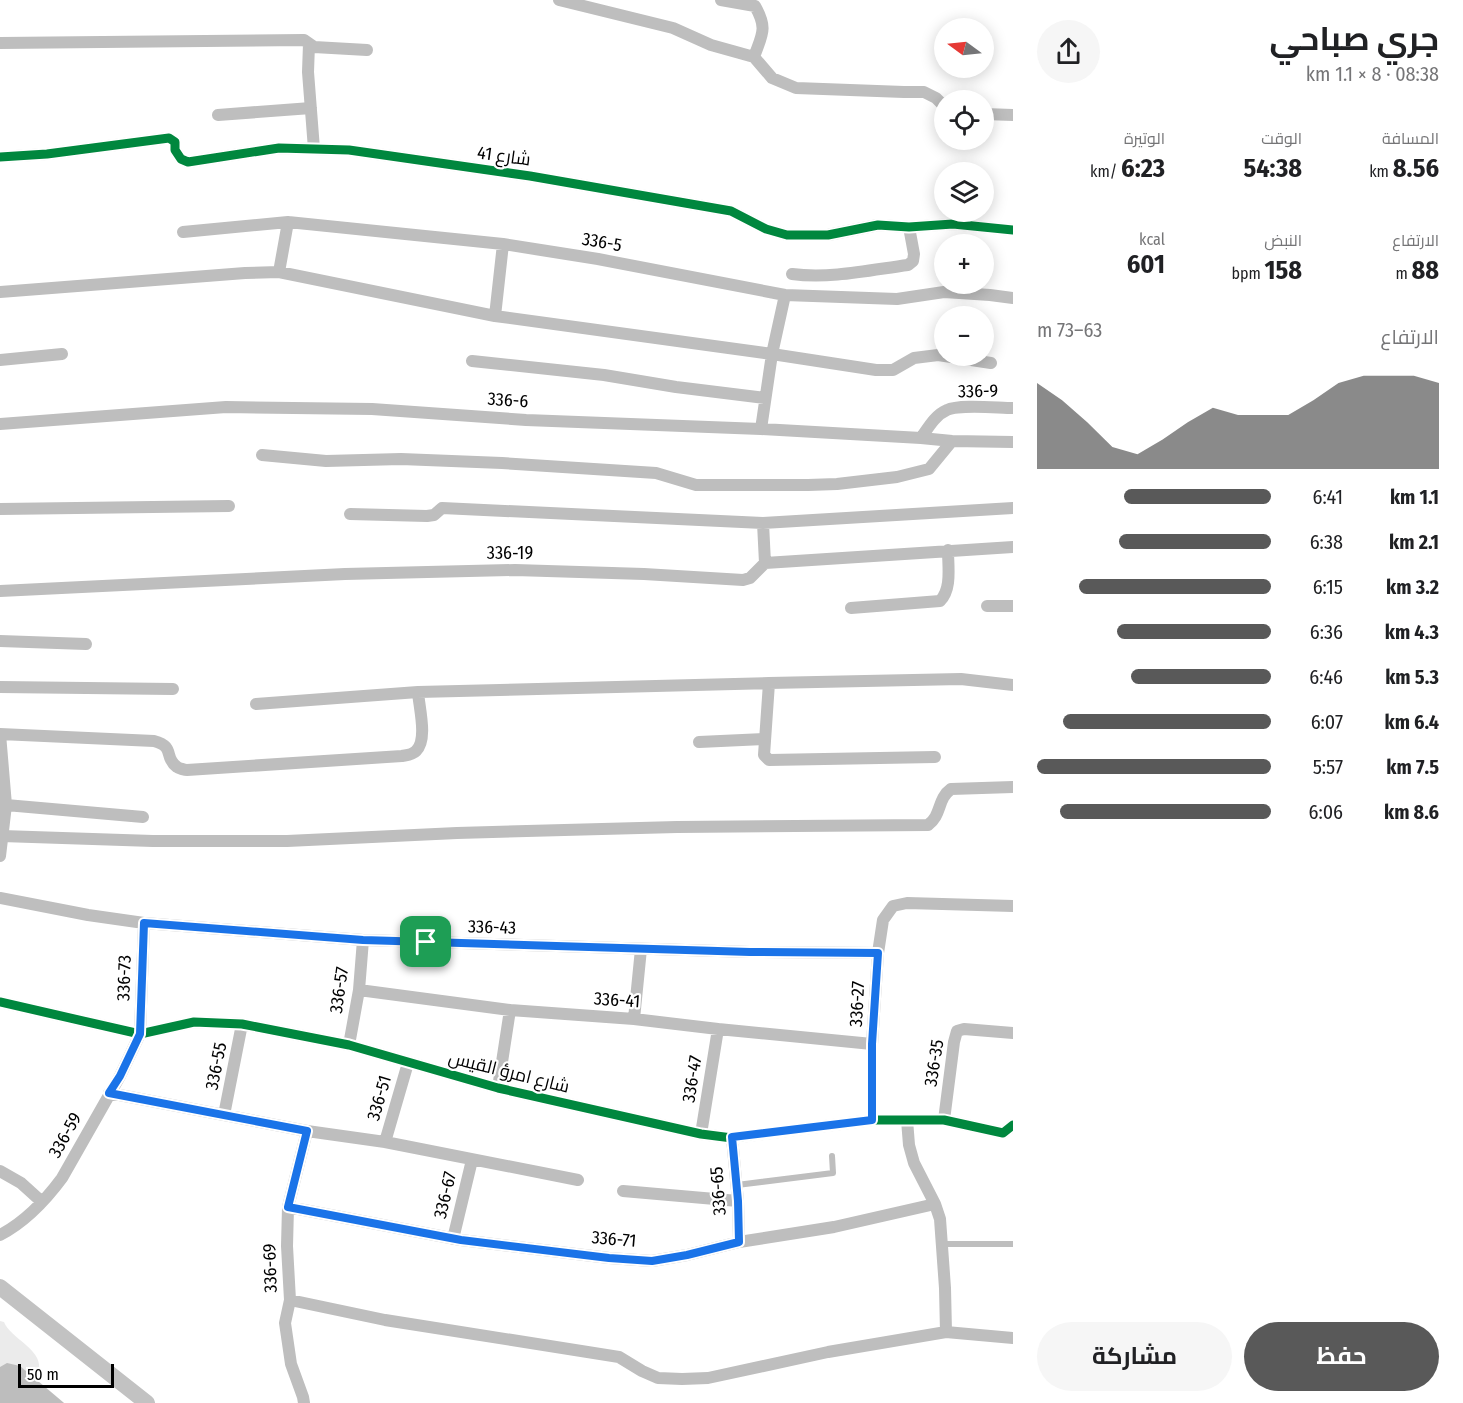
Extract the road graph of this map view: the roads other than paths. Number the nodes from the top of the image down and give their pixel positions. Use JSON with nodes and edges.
{"nodes":[{"id":1,"x":559,"y":0,"type":"edge"},
{"id":2,"x":721,"y":0,"type":"edge"},
{"id":3,"x":0,"y":43,"type":"edge"},
{"id":4,"x":309,"y":44,"type":"junction"},
{"id":5,"x":367,"y":50,"type":"dead end"},
{"id":6,"x":754,"y":57,"type":"junction"},
{"id":7,"x":934,"y":97,"type":"edge"},
{"id":8,"x":311,"y":108,"type":"junction"},
{"id":9,"x":994,"y":114,"type":"edge"},
{"id":10,"x":219,"y":115,"type":"dead end"},
{"id":11,"x":1013,"y":115,"type":"edge"},
{"id":12,"x":314,"y":149,"type":"junction"},
{"id":13,"x":0,"y":157,"type":"edge"},
{"id":14,"x":288,"y":222,"type":"junction"},
{"id":15,"x":909,"y":227,"type":"junction"},
{"id":16,"x":1013,"y":230,"type":"edge"},
{"id":17,"x":183,"y":232,"type":"dead end"},
{"id":18,"x":503,"y":244,"type":"junction"},
{"id":19,"x":279,"y":272,"type":"junction"},
{"id":20,"x":792,"y":274,"type":"dead end"},
{"id":21,"x":0,"y":292,"type":"edge"},
{"id":22,"x":785,"y":296,"type":"junction"},
{"id":23,"x":1013,"y":298,"type":"edge"},
{"id":24,"x":495,"y":316,"type":"junction"},
{"id":25,"x":62,"y":354,"type":"dead end"},
{"id":26,"x":772,"y":354,"type":"junction"},
{"id":27,"x":934,"y":356,"type":"edge"},
{"id":28,"x":0,"y":360,"type":"edge"},
{"id":29,"x":472,"y":361,"type":"dead end"},
{"id":30,"x":765,"y":398,"type":"junction"},
{"id":31,"x":1013,"y":408,"type":"edge"},
{"id":32,"x":0,"y":424,"type":"edge"},
{"id":33,"x":761,"y":429,"type":"junction"},
{"id":34,"x":921,"y":438,"type":"junction"},
{"id":35,"x":952,"y":441,"type":"junction"},
{"id":36,"x":1013,"y":442,"type":"edge"},
{"id":37,"x":262,"y":455,"type":"dead end"},
{"id":38,"x":230,"y":506,"type":"dead end"},
{"id":39,"x":1013,"y":508,"type":"edge"},
{"id":40,"x":0,"y":509,"type":"edge"},
{"id":41,"x":350,"y":514,"type":"dead end"},
{"id":42,"x":764,"y":523,"type":"junction"},
{"id":43,"x":1013,"y":547,"type":"edge"},
{"id":44,"x":948,"y":550,"type":"junction"},
{"id":45,"x":765,"y":563,"type":"junction"},
{"id":46,"x":0,"y":591,"type":"edge"},
{"id":47,"x":987,"y":606,"type":"dead end"},
{"id":48,"x":1013,"y":606,"type":"edge"},
{"id":49,"x":851,"y":608,"type":"dead end"},
{"id":50,"x":0,"y":641,"type":"edge"},
{"id":51,"x":86,"y":644,"type":"dead end"},
{"id":52,"x":769,"y":683,"type":"junction"},
{"id":53,"x":1013,"y":685,"type":"edge"},
{"id":54,"x":0,"y":687,"type":"edge"},
{"id":55,"x":173,"y":689,"type":"dead end"},
{"id":56,"x":418,"y":692,"type":"junction"},
{"id":57,"x":256,"y":704,"type":"dead end"},
{"id":58,"x":0,"y":734,"type":"edge"},
{"id":59,"x":765,"y":739,"type":"junction"},
{"id":60,"x":699,"y":742,"type":"dead end"},
{"id":61,"x":935,"y":757,"type":"dead end"},
{"id":62,"x":1013,"y":787,"type":"edge"},
{"id":63,"x":6,"y":805,"type":"junction"},
{"id":64,"x":143,"y":817,"type":"dead end"},
{"id":65,"x":3,"y":836,"type":"junction"},
{"id":66,"x":0,"y":856,"type":"edge"},
{"id":67,"x":0,"y":898,"type":"edge"},
{"id":68,"x":1013,"y":906,"type":"edge"},
{"id":69,"x":144,"y":923,"type":"junction"},
{"id":70,"x":363,"y":940,"type":"junction"},
{"id":71,"x":641,"y":949,"type":"junction"},
{"id":72,"x":878,"y":953,"type":"junction"},
{"id":73,"x":359,"y":990,"type":"junction"},
{"id":74,"x":0,"y":1002,"type":"edge"},
{"id":75,"x":510,"y":1010,"type":"junction"},
{"id":76,"x":634,"y":1019,"type":"junction"},
{"id":77,"x":242,"y":1024,"type":"junction"},
{"id":78,"x":718,"y":1029,"type":"junction"},
{"id":79,"x":1013,"y":1033,"type":"edge"},
{"id":80,"x":140,"y":1034,"type":"junction"},
{"id":81,"x":872,"y":1044,"type":"junction"},
{"id":82,"x":349,"y":1045,"type":"junction"},
{"id":83,"x":408,"y":1063,"type":"junction"},
{"id":84,"x":498,"y":1088,"type":"junction"},
{"id":85,"x":109,"y":1093,"type":"junction"},
{"id":86,"x":224,"y":1115,"type":"junction"},
{"id":87,"x":872,"y":1120,"type":"junction"},
{"id":88,"x":907,"y":1120,"type":"junction"},
{"id":89,"x":944,"y":1120,"type":"junction"},
{"id":90,"x":307,"y":1131,"type":"junction"},
{"id":91,"x":1009,"y":1131,"type":"edge"},
{"id":92,"x":701,"y":1134,"type":"junction"},
{"id":93,"x":732,"y":1137,"type":"junction"},
{"id":94,"x":386,"y":1143,"type":"junction"},
{"id":95,"x":832,"y":1156,"type":"dead end"},
{"id":96,"x":472,"y":1160,"type":"junction"},
{"id":97,"x":0,"y":1171,"type":"edge"},
{"id":98,"x":578,"y":1180,"type":"dead end"},
{"id":99,"x":736,"y":1185,"type":"junction"},
{"id":100,"x":623,"y":1191,"type":"dead end"},
{"id":101,"x":738,"y":1201,"type":"junction"},
{"id":102,"x":42,"y":1203,"type":"junction"},
{"id":103,"x":935,"y":1204,"type":"junction"},
{"id":104,"x":288,"y":1207,"type":"junction"},
{"id":105,"x":0,"y":1235,"type":"edge"},
{"id":106,"x":453,"y":1239,"type":"junction"},
{"id":107,"x":739,"y":1242,"type":"junction"},
{"id":108,"x":942,"y":1244,"type":"junction"},
{"id":109,"x":1013,"y":1244,"type":"edge"},
{"id":110,"x":0,"y":1287,"type":"edge"},
{"id":111,"x":290,"y":1300,"type":"junction"},
{"id":112,"x":946,"y":1332,"type":"junction"},
{"id":113,"x":1013,"y":1338,"type":"edge"},
{"id":114,"x":147,"y":1403,"type":"edge"},
{"id":115,"x":304,"y":1403,"type":"edge"}],
"edges":[{"from":1,"to":6,"type":"street"},
{"from":2,"to":6,"type":"street"},
{"from":3,"to":4,"type":"street"},
{"from":4,"to":5,"type":"street"},
{"from":4,"to":8,"type":"street"},
{"from":6,"to":7,"type":"street"},
{"from":8,"to":10,"type":"street"},
{"from":8,"to":12,"type":"street"},
{"from":9,"to":11,"type":"street"},
{"from":12,"to":13,"type":"street","name":"شارع 41"},
{"from":12,"to":15,"type":"street","name":"شارع 41"},
{"from":14,"to":17,"type":"street","name":"336-5"},
{"from":14,"to":18,"type":"street","name":"336-5"},
{"from":14,"to":19,"type":"street"},
{"from":15,"to":16,"type":"street","name":"شارع 41"},
{"from":15,"to":20,"type":"street"},
{"from":18,"to":22,"type":"street","name":"336-5"},
{"from":18,"to":24,"type":"street"},
{"from":19,"to":21,"type":"street"},
{"from":19,"to":24,"type":"street"},
{"from":22,"to":23,"type":"street","name":"336-5"},
{"from":22,"to":26,"type":"street"},
{"from":24,"to":26,"type":"street"},
{"from":25,"to":28,"type":"street"},
{"from":26,"to":27,"type":"street"},
{"from":26,"to":30,"type":"street"},
{"from":29,"to":30,"type":"street"},
{"from":30,"to":33,"type":"street"},
{"from":31,"to":34,"type":"street","name":"336-9"},
{"from":32,"to":33,"type":"street","name":"336-6"},
{"from":33,"to":34,"type":"street","name":"336-6"},
{"from":34,"to":35,"type":"street","name":"336-6"},
{"from":35,"to":36,"type":"street","name":"336-6"},
{"from":35,"to":37,"type":"street"},
{"from":38,"to":40,"type":"street"},
{"from":39,"to":42,"type":"street"},
{"from":41,"to":42,"type":"street"},
{"from":42,"to":45,"type":"street"},
{"from":43,"to":44,"type":"street"},
{"from":44,"to":45,"type":"street"},
{"from":44,"to":49,"type":"street"},
{"from":45,"to":46,"type":"street","name":"336-19"},
{"from":47,"to":48,"type":"street"},
{"from":50,"to":51,"type":"street"},
{"from":52,"to":53,"type":"street"},
{"from":52,"to":56,"type":"street"},
{"from":52,"to":59,"type":"street"},
{"from":54,"to":55,"type":"street"},
{"from":56,"to":57,"type":"street"},
{"from":56,"to":58,"type":"street"},
{"from":58,"to":63,"type":"street"},
{"from":59,"to":60,"type":"street"},
{"from":59,"to":61,"type":"street"},
{"from":62,"to":65,"type":"street"},
{"from":63,"to":64,"type":"street"},
{"from":63,"to":65,"type":"street"},
{"from":65,"to":66,"type":"street"},
{"from":67,"to":69,"type":"street","name":"336-43"},
{"from":68,"to":72,"type":"street","name":"336-27"},
{"from":69,"to":70,"type":"street","name":"336-43"},
{"from":69,"to":80,"type":"street","name":"336-73"},
{"from":70,"to":71,"type":"street","name":"336-43"},
{"from":70,"to":73,"type":"street","name":"336-57"},
{"from":71,"to":72,"type":"street","name":"336-43"},
{"from":71,"to":76,"type":"street"},
{"from":72,"to":81,"type":"street","name":"336-27"},
{"from":73,"to":75,"type":"street","name":"336-41"},
{"from":73,"to":82,"type":"street","name":"336-57"},
{"from":74,"to":80,"type":"street","name":"شارع امرؤ القيس"},
{"from":75,"to":76,"type":"street","name":"336-41"},
{"from":75,"to":84,"type":"street"},
{"from":76,"to":78,"type":"street","name":"336-41"},
{"from":77,"to":80,"type":"street","name":"شارع امرؤ القيس"},
{"from":77,"to":82,"type":"street","name":"شارع امرؤ القيس"},
{"from":77,"to":86,"type":"street","name":"336-55"},
{"from":78,"to":81,"type":"street","name":"336-41"},
{"from":78,"to":92,"type":"street","name":"336-47"},
{"from":79,"to":89,"type":"street","name":"336-35"},
{"from":80,"to":85,"type":"street","name":"336-59"},
{"from":81,"to":87,"type":"street","name":"336-27"},
{"from":82,"to":83,"type":"street","name":"شارع امرؤ القيس"},
{"from":83,"to":84,"type":"street","name":"شارع امرؤ القيس"},
{"from":83,"to":94,"type":"street","name":"336-51"},
{"from":84,"to":92,"type":"street","name":"شارع امرؤ القيس"},
{"from":85,"to":86,"type":"street"},
{"from":85,"to":102,"type":"street","name":"336-59"},
{"from":86,"to":90,"type":"street"},
{"from":87,"to":88,"type":"street","name":"شارع امرؤ القيس"},
{"from":87,"to":93,"type":"street","name":"شارع امرؤ القيس"},
{"from":88,"to":89,"type":"street","name":"شارع امرؤ القيس"},
{"from":88,"to":103,"type":"street"},
{"from":89,"to":91,"type":"street","name":"شارع امرؤ القيس"},
{"from":90,"to":94,"type":"street"},
{"from":90,"to":104,"type":"street","name":"336-69"},
{"from":92,"to":93,"type":"street","name":"شارع امرؤ القيس"},
{"from":93,"to":99,"type":"street","name":"336-65"},
{"from":94,"to":96,"type":"street"},
{"from":95,"to":99,"type":"lane"},
{"from":96,"to":98,"type":"street"},
{"from":96,"to":106,"type":"street","name":"336-67"},
{"from":97,"to":102,"type":"street"},
{"from":99,"to":101,"type":"street","name":"336-65"},
{"from":100,"to":101,"type":"street"},
{"from":101,"to":107,"type":"street","name":"336-65"},
{"from":102,"to":105,"type":"street","name":"336-59"},
{"from":103,"to":107,"type":"street","name":"336-71"},
{"from":103,"to":108,"type":"street"},
{"from":104,"to":106,"type":"street","name":"336-71"},
{"from":104,"to":111,"type":"street","name":"336-69"},
{"from":106,"to":107,"type":"street","name":"336-71"},
{"from":108,"to":109,"type":"lane"},
{"from":108,"to":112,"type":"street"},
{"from":110,"to":114,"type":"street"},
{"from":111,"to":112,"type":"street"},
{"from":111,"to":115,"type":"street","name":"336-69"},
{"from":112,"to":113,"type":"street"}]}
